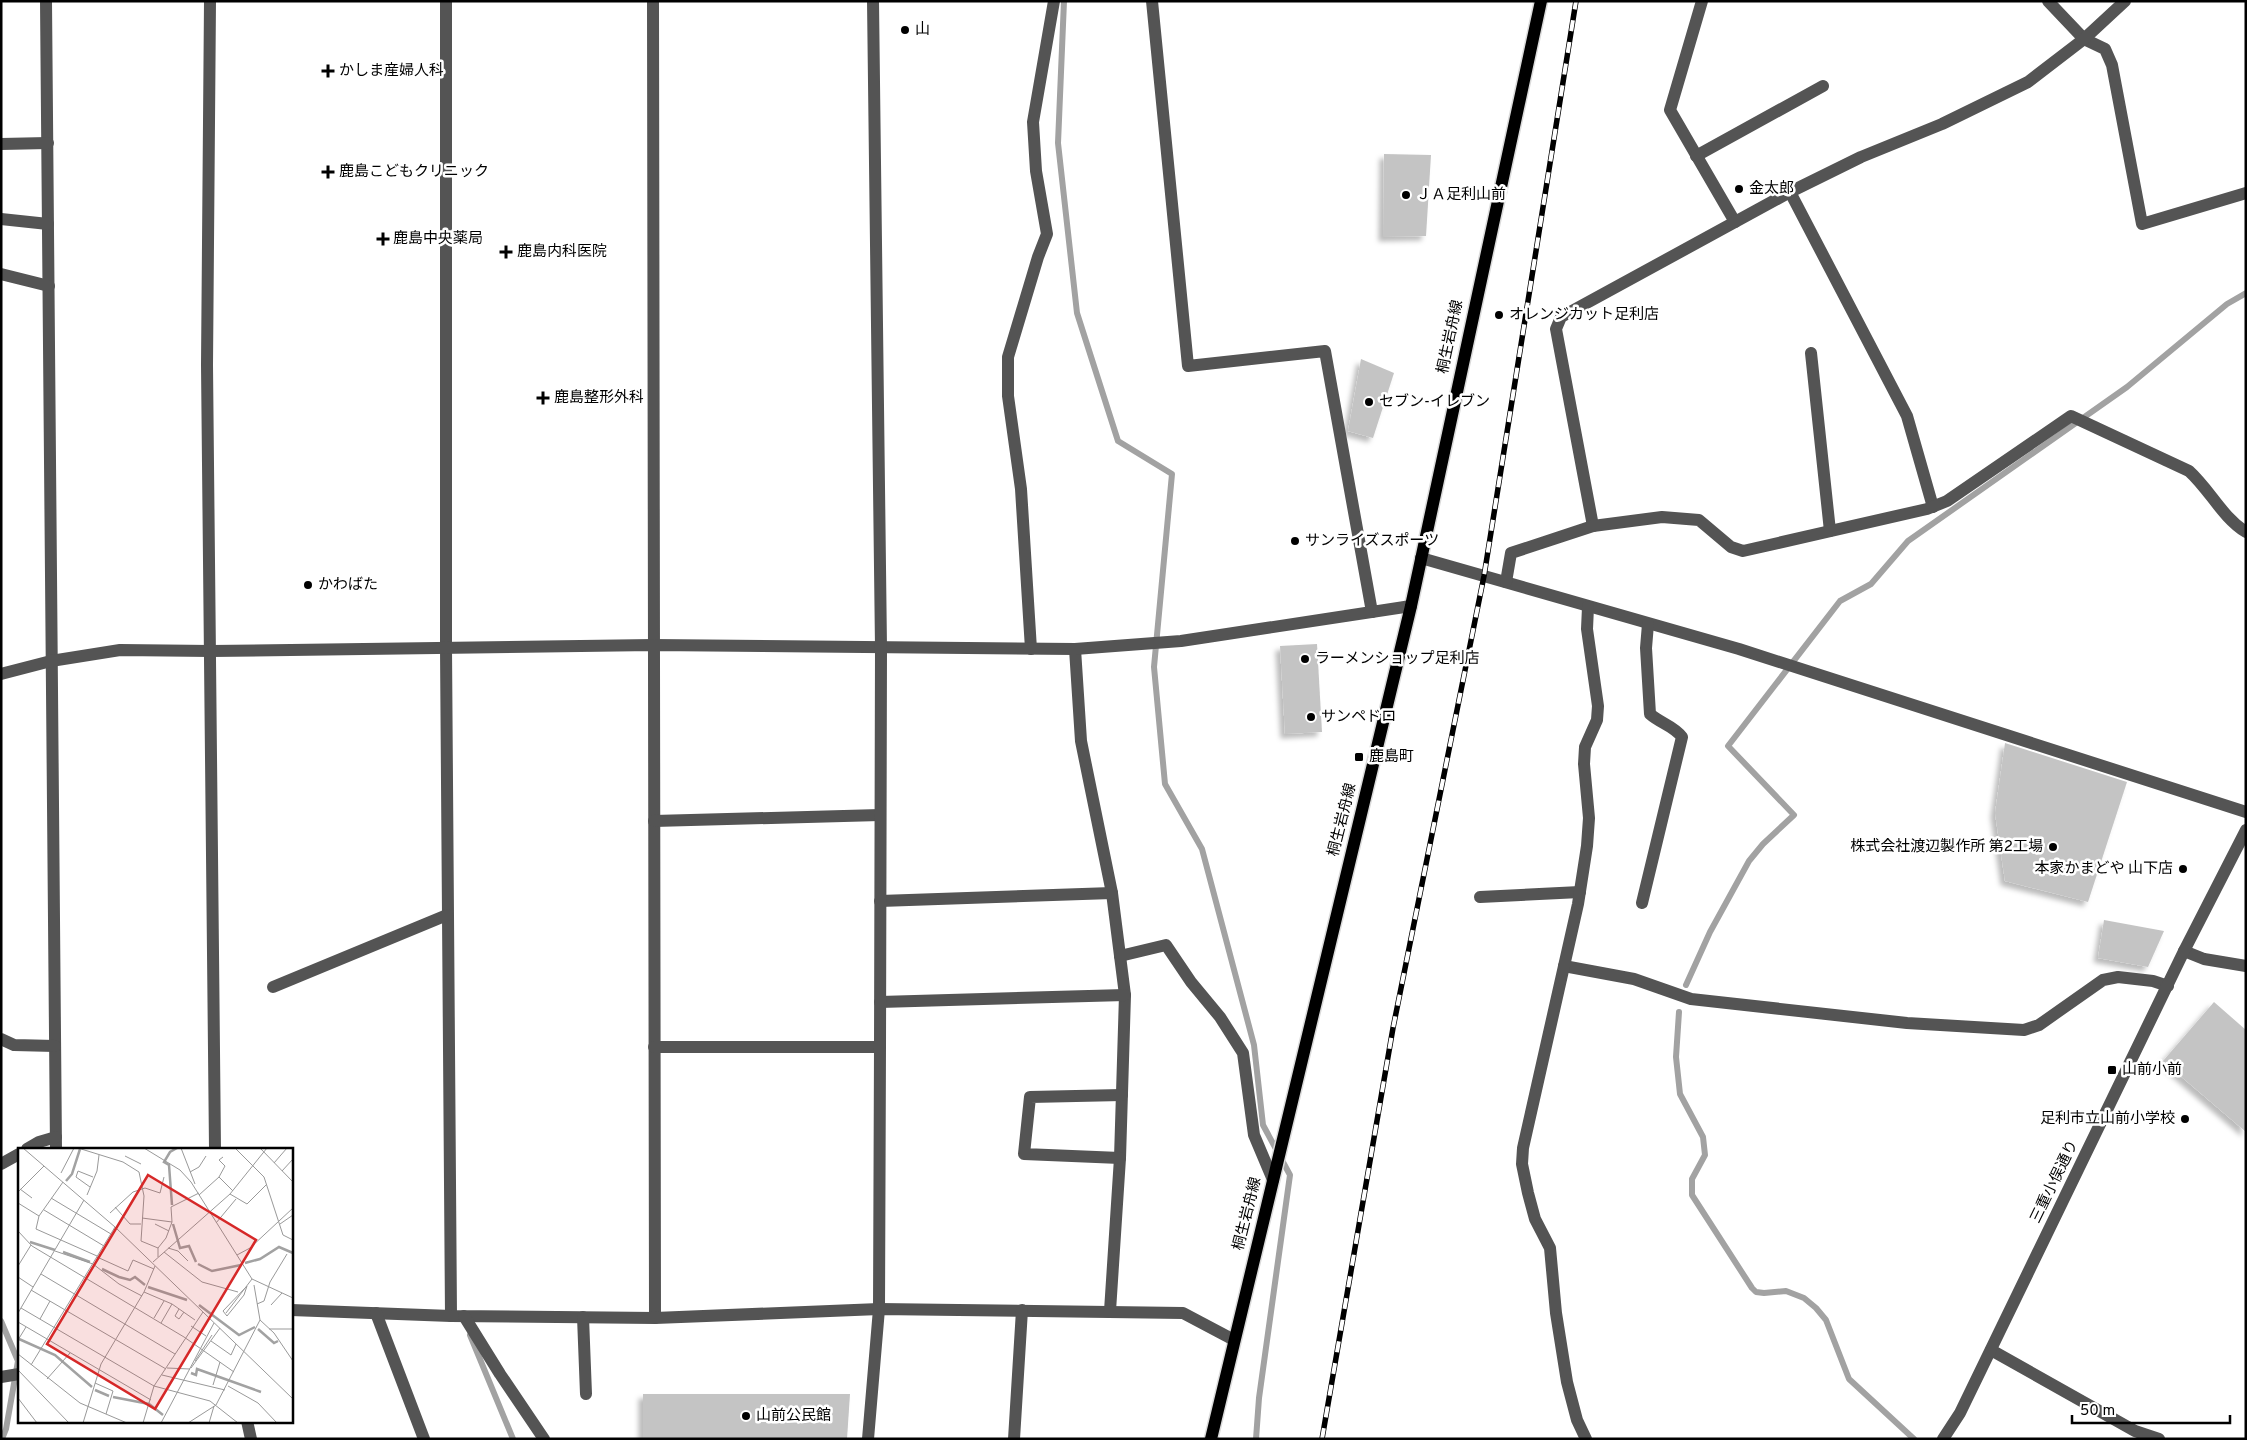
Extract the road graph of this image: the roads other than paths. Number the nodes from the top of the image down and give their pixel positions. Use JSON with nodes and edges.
{"nodes":[{"id":1,"x":46,"y":1,"type":"edge"},
{"id":2,"x":210,"y":1,"type":"edge"},
{"id":3,"x":446,"y":1,"type":"edge"},
{"id":4,"x":653,"y":1,"type":"edge"},
{"id":5,"x":873,"y":1,"type":"edge"},
{"id":6,"x":1054,"y":1,"type":"edge"},
{"id":7,"x":1152,"y":1,"type":"edge"},
{"id":8,"x":1541,"y":1,"type":"edge"},
{"id":9,"x":1702,"y":1,"type":"edge"},
{"id":10,"x":2048,"y":1,"type":"edge"},
{"id":11,"x":2125,"y":1,"type":"edge"},
{"id":12,"x":2084,"y":39,"type":"junction"},
{"id":13,"x":1823,"y":86,"type":"dead end"},
{"id":14,"x":48,"y":143,"type":"junction"},
{"id":15,"x":1,"y":144,"type":"edge"},
{"id":16,"x":1696,"y":156,"type":"junction"},
{"id":17,"x":1790,"y":192,"type":"junction"},
{"id":18,"x":2246,"y":193,"type":"edge"},
{"id":19,"x":1,"y":220,"type":"edge"},
{"id":20,"x":1735,"y":222,"type":"junction"},
{"id":21,"x":48,"y":224,"type":"junction"},
{"id":22,"x":1,"y":274,"type":"edge"},
{"id":23,"x":49,"y":286,"type":"junction"},
{"id":24,"x":1810,"y":353,"type":"dead end"},
{"id":25,"x":1933,"y":506,"type":"junction"},
{"id":26,"x":1593,"y":526,"type":"junction"},
{"id":27,"x":1830,"y":531,"type":"junction"},
{"id":28,"x":2246,"y":532,"type":"edge"},
{"id":29,"x":1421,"y":558,"type":"junction"},
{"id":30,"x":1506,"y":582,"type":"junction"},
{"id":31,"x":1411,"y":606,"type":"junction"},
{"id":32,"x":1588,"y":607,"type":"junction"},
{"id":33,"x":1372,"y":612,"type":"junction"},
{"id":34,"x":1648,"y":624,"type":"junction"},
{"id":35,"x":653,"y":645,"type":"junction"},
{"id":36,"x":446,"y":648,"type":"junction"},
{"id":37,"x":881,"y":648,"type":"junction"},
{"id":38,"x":1031,"y":649,"type":"junction"},
{"id":39,"x":1075,"y":649,"type":"junction"},
{"id":40,"x":211,"y":652,"type":"junction"},
{"id":41,"x":52,"y":661,"type":"junction"},
{"id":42,"x":1,"y":674,"type":"edge"},
{"id":43,"x":2246,"y":812,"type":"edge"},
{"id":44,"x":880,"y":815,"type":"junction"},
{"id":45,"x":654,"y":821,"type":"junction"},
{"id":46,"x":2246,"y":830,"type":"edge"},
{"id":47,"x":1580,"y":892,"type":"junction"},
{"id":48,"x":1112,"y":893,"type":"junction"},
{"id":49,"x":1480,"y":898,"type":"dead end"},
{"id":50,"x":880,"y":901,"type":"junction"},
{"id":51,"x":1642,"y":903,"type":"dead end"},
{"id":52,"x":448,"y":915,"type":"junction"},
{"id":53,"x":2184,"y":951,"type":"junction"},
{"id":54,"x":1120,"y":956,"type":"junction"},
{"id":55,"x":1564,"y":966,"type":"junction"},
{"id":56,"x":2246,"y":966,"type":"edge"},
{"id":57,"x":2168,"y":986,"type":"junction"},
{"id":58,"x":273,"y":987,"type":"dead end"},
{"id":59,"x":1125,"y":995,"type":"junction"},
{"id":60,"x":880,"y":1002,"type":"junction"},
{"id":61,"x":1,"y":1039,"type":"edge"},
{"id":62,"x":55,"y":1046,"type":"junction"},
{"id":63,"x":654,"y":1047,"type":"junction"},
{"id":64,"x":880,"y":1047,"type":"junction"},
{"id":65,"x":1122,"y":1095,"type":"junction"},
{"id":66,"x":56,"y":1143,"type":"edge"},
{"id":67,"x":29,"y":1148,"type":"edge"},
{"id":68,"x":215,"y":1148,"type":"edge"},
{"id":69,"x":18,"y":1155,"type":"edge"},
{"id":70,"x":1120,"y":1158,"type":"junction"},
{"id":71,"x":1,"y":1164,"type":"edge"},
{"id":72,"x":1273,"y":1180,"type":"junction"},
{"id":73,"x":879,"y":1309,"type":"junction"},
{"id":74,"x":292,"y":1310,"type":"edge"},
{"id":75,"x":1022,"y":1310,"type":"junction"},
{"id":76,"x":1110,"y":1311,"type":"junction"},
{"id":77,"x":376,"y":1313,"type":"junction"},
{"id":78,"x":457,"y":1316,"type":"junction"},
{"id":79,"x":583,"y":1317,"type":"junction"},
{"id":80,"x":655,"y":1318,"type":"junction"},
{"id":81,"x":1234,"y":1340,"type":"junction"},
{"id":82,"x":1991,"y":1350,"type":"junction"},
{"id":83,"x":18,"y":1374,"type":"edge"},
{"id":84,"x":1,"y":1377,"type":"edge"},
{"id":85,"x":586,"y":1394,"type":"dead end"},
{"id":86,"x":247,"y":1422,"type":"edge"},
{"id":87,"x":2133,"y":1435,"type":"edge"},
{"id":88,"x":251,"y":1439,"type":"edge"},
{"id":89,"x":424,"y":1439,"type":"edge"},
{"id":90,"x":544,"y":1439,"type":"edge"},
{"id":91,"x":868,"y":1439,"type":"edge"},
{"id":92,"x":1014,"y":1439,"type":"edge"},
{"id":93,"x":1211,"y":1439,"type":"edge"},
{"id":94,"x":1586,"y":1439,"type":"edge"},
{"id":95,"x":1943,"y":1439,"type":"edge"},
{"id":96,"x":2159,"y":1439,"type":"edge"}],
"edges":[{"from":1,"to":14,"type":"street"},
{"from":2,"to":40,"type":"street"},
{"from":3,"to":36,"type":"street"},
{"from":4,"to":35,"type":"street"},
{"from":5,"to":37,"type":"street"},
{"from":6,"to":38,"type":"street"},
{"from":7,"to":33,"type":"street"},
{"from":8,"to":29,"type":"main road","name":"桐生岩舟線"},
{"from":9,"to":16,"type":"street"},
{"from":10,"to":12,"type":"street"},
{"from":11,"to":12,"type":"street"},
{"from":12,"to":17,"type":"street"},
{"from":12,"to":18,"type":"street"},
{"from":13,"to":16,"type":"street"},
{"from":14,"to":15,"type":"street"},
{"from":14,"to":21,"type":"street"},
{"from":16,"to":20,"type":"street"},
{"from":17,"to":20,"type":"street"},
{"from":17,"to":25,"type":"street"},
{"from":19,"to":21,"type":"street"},
{"from":20,"to":26,"type":"street"},
{"from":21,"to":23,"type":"street"},
{"from":22,"to":23,"type":"street"},
{"from":23,"to":41,"type":"street"},
{"from":24,"to":27,"type":"street"},
{"from":25,"to":27,"type":"street"},
{"from":25,"to":28,"type":"street"},
{"from":26,"to":27,"type":"street"},
{"from":26,"to":30,"type":"street"},
{"from":29,"to":30,"type":"street"},
{"from":29,"to":31,"type":"main road","name":"桐生岩舟線"},
{"from":30,"to":32,"type":"street"},
{"from":31,"to":33,"type":"street"},
{"from":31,"to":72,"type":"main road","name":"桐生岩舟線"},
{"from":32,"to":34,"type":"street"},
{"from":32,"to":47,"type":"street"},
{"from":33,"to":39,"type":"street"},
{"from":34,"to":43,"type":"street"},
{"from":34,"to":51,"type":"street"},
{"from":35,"to":36,"type":"street"},
{"from":35,"to":37,"type":"street"},
{"from":35,"to":45,"type":"street"},
{"from":36,"to":40,"type":"street"},
{"from":36,"to":52,"type":"street"},
{"from":37,"to":38,"type":"street"},
{"from":37,"to":44,"type":"street"},
{"from":38,"to":39,"type":"street"},
{"from":39,"to":48,"type":"street"},
{"from":40,"to":41,"type":"street"},
{"from":40,"to":68,"type":"street"},
{"from":41,"to":42,"type":"street"},
{"from":41,"to":62,"type":"street"},
{"from":44,"to":45,"type":"street"},
{"from":44,"to":50,"type":"street"},
{"from":45,"to":63,"type":"street"},
{"from":46,"to":53,"type":"street","name":"三重小俣通り"},
{"from":47,"to":49,"type":"street"},
{"from":47,"to":55,"type":"street"},
{"from":48,"to":50,"type":"street"},
{"from":48,"to":54,"type":"street"},
{"from":50,"to":60,"type":"street"},
{"from":52,"to":58,"type":"street"},
{"from":52,"to":78,"type":"street"},
{"from":53,"to":56,"type":"street"},
{"from":53,"to":57,"type":"street","name":"三重小俣通り"},
{"from":54,"to":59,"type":"street"},
{"from":54,"to":72,"type":"street"},
{"from":55,"to":57,"type":"street"},
{"from":55,"to":94,"type":"street"},
{"from":57,"to":82,"type":"street","name":"三重小俣通り"},
{"from":59,"to":60,"type":"street"},
{"from":59,"to":65,"type":"street"},
{"from":60,"to":64,"type":"street"},
{"from":61,"to":62,"type":"street"},
{"from":62,"to":66,"type":"street"},
{"from":63,"to":64,"type":"street"},
{"from":63,"to":80,"type":"street"},
{"from":64,"to":73,"type":"street"},
{"from":65,"to":70,"type":"street"},
{"from":65,"to":70,"type":"street"},
{"from":66,"to":67,"type":"street"},
{"from":69,"to":71,"type":"street"},
{"from":70,"to":76,"type":"street"},
{"from":72,"to":81,"type":"main road","name":"桐生岩舟線"},
{"from":73,"to":75,"type":"street"},
{"from":73,"to":80,"type":"street"},
{"from":73,"to":91,"type":"street"},
{"from":74,"to":77,"type":"street"},
{"from":75,"to":76,"type":"street"},
{"from":75,"to":92,"type":"street"},
{"from":76,"to":81,"type":"street"},
{"from":77,"to":78,"type":"street"},
{"from":77,"to":89,"type":"street"},
{"from":78,"to":79,"type":"street"},
{"from":78,"to":90,"type":"street"},
{"from":79,"to":80,"type":"street"},
{"from":79,"to":85,"type":"street"},
{"from":81,"to":93,"type":"main road","name":"桐生岩舟線"},
{"from":82,"to":87,"type":"street"},
{"from":82,"to":95,"type":"street","name":"三重小俣通り"},
{"from":83,"to":84,"type":"street"},
{"from":86,"to":88,"type":"street"},
{"from":87,"to":96,"type":"street"}]}
